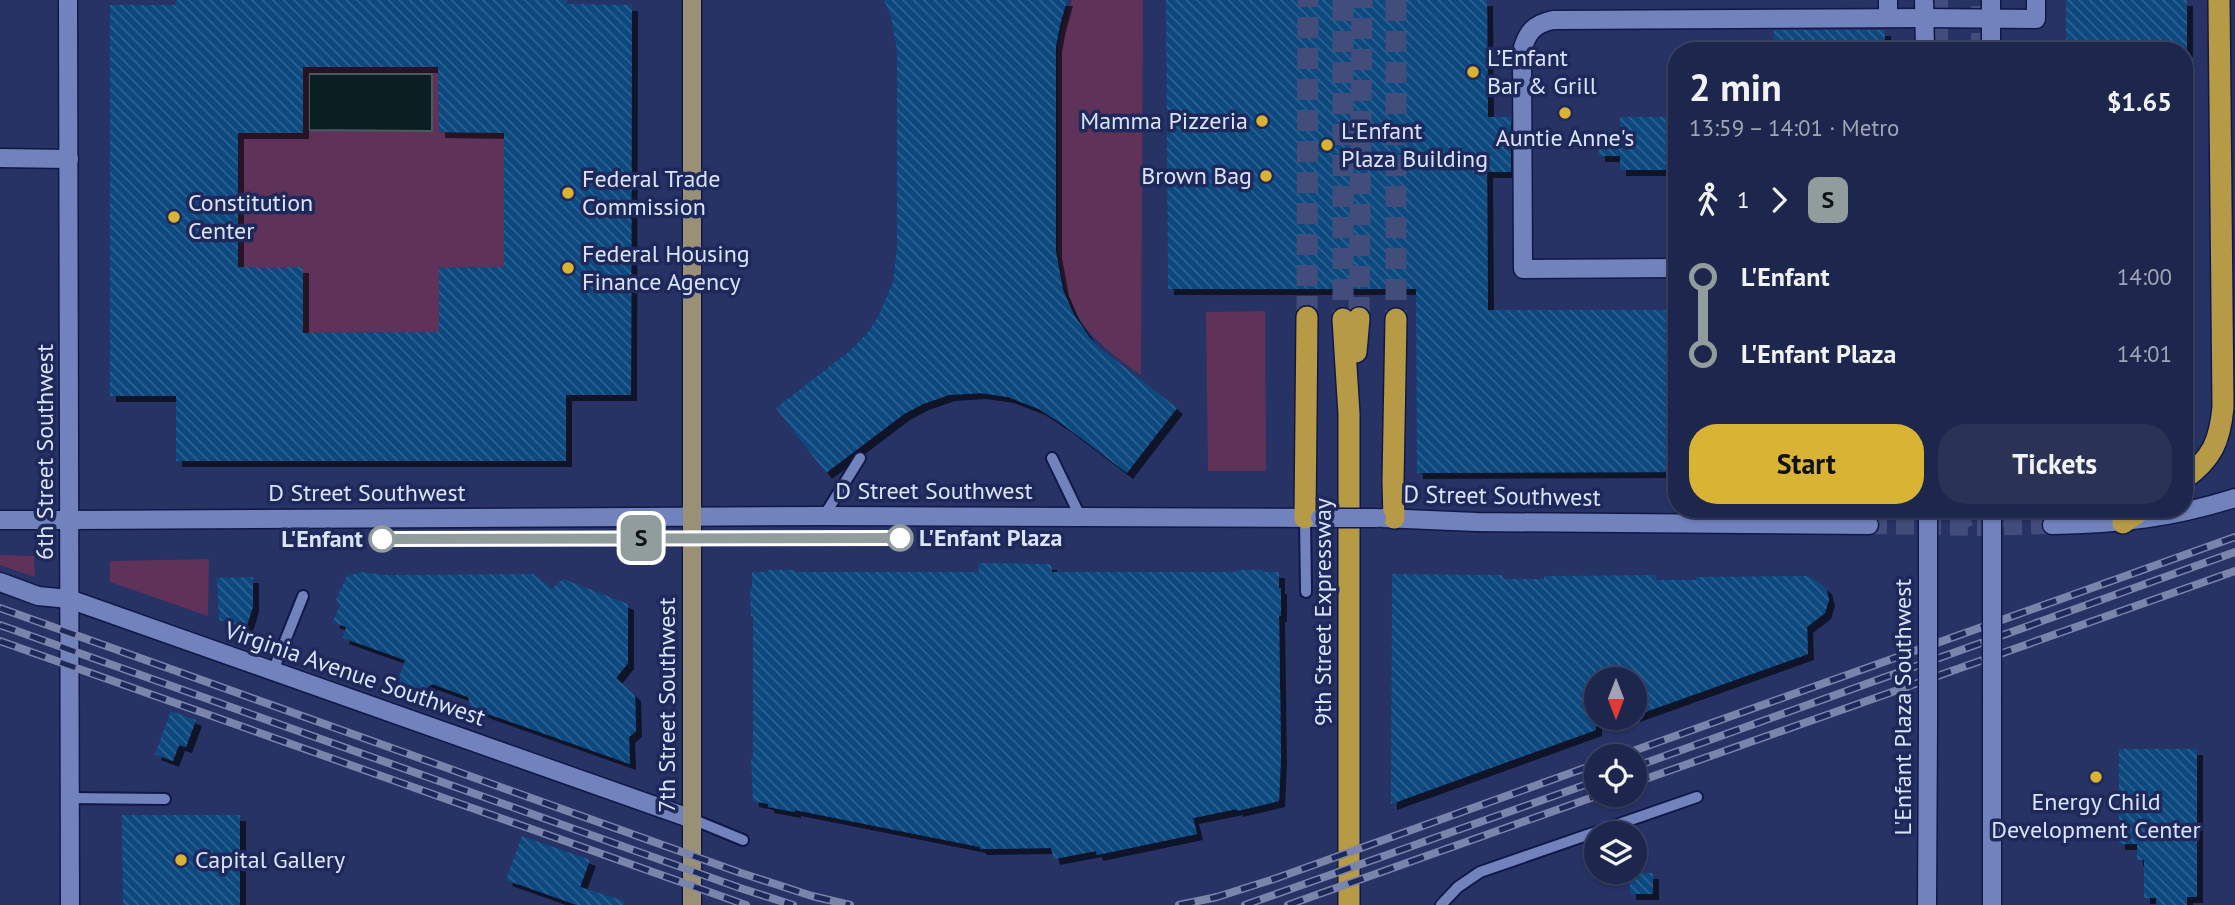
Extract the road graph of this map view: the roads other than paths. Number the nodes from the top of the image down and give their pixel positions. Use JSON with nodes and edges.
{"nodes":[{"id":1,"x":68,"y":0,"type":"edge"},
{"id":2,"x":692,"y":0,"type":"edge"},
{"id":3,"x":1991,"y":0,"type":"edge"},
{"id":4,"x":2036,"y":0,"type":"edge"},
{"id":5,"x":2219,"y":0,"type":"edge"},
{"id":6,"x":1888,"y":9,"type":"edge"},
{"id":7,"x":1924,"y":9,"type":"edge"},
{"id":8,"x":1991,"y":18,"type":"junction"},
{"id":9,"x":1925,"y":42,"type":"edge"},
{"id":10,"x":1991,"y":42,"type":"edge"},
{"id":11,"x":0,"y":158,"type":"edge"},
{"id":12,"x":69,"y":159,"type":"junction"},
{"id":13,"x":1668,"y":268,"type":"edge"},
{"id":14,"x":1307,"y":317,"type":"tunnel mouth"},
{"id":15,"x":1351,"y":318,"type":"tunnel mouth"},
{"id":16,"x":1396,"y":319,"type":"tunnel mouth"},
{"id":17,"x":860,"y":458,"type":"dead end"},
{"id":18,"x":1052,"y":458,"type":"dead end"},
{"id":19,"x":2193,"y":473,"type":"edge"},
{"id":20,"x":2235,"y":498,"type":"edge"},
{"id":21,"x":2193,"y":509,"type":"edge"},
{"id":22,"x":691,"y":516,"type":"junction"},
{"id":23,"x":824,"y":516,"type":"junction"},
{"id":24,"x":1080,"y":516,"type":"junction"},
{"id":25,"x":1313,"y":518,"type":"junction"},
{"id":26,"x":1385,"y":518,"type":"junction"},
{"id":27,"x":1928,"y":518,"type":"edge"},
{"id":28,"x":1992,"y":518,"type":"edge"},
{"id":29,"x":2130,"y":518,"type":"edge"},
{"id":30,"x":2156,"y":518,"type":"edge"},
{"id":31,"x":0,"y":520,"type":"edge"},
{"id":32,"x":71,"y":520,"type":"junction"},
{"id":33,"x":2123,"y":523,"type":"junction"},
{"id":34,"x":1869,"y":525,"type":"tunnel mouth"},
{"id":35,"x":2052,"y":525,"type":"tunnel mouth"},
{"id":36,"x":0,"y":582,"type":"edge"},
{"id":37,"x":1306,"y":592,"type":"dead end"},
{"id":38,"x":303,"y":596,"type":"dead end"},
{"id":39,"x":69,"y":599,"type":"junction"},
{"id":40,"x":273,"y":671,"type":"junction"},
{"id":41,"x":1697,"y":797,"type":"dead end"},
{"id":42,"x":70,"y":798,"type":"junction"},
{"id":43,"x":165,"y":799,"type":"dead end"},
{"id":44,"x":692,"y":819,"type":"junction"},
{"id":45,"x":743,"y":840,"type":"dead end"},
{"id":46,"x":70,"y":905,"type":"edge"},
{"id":47,"x":692,"y":905,"type":"edge"},
{"id":48,"x":1349,"y":905,"type":"edge"},
{"id":49,"x":1441,"y":905,"type":"edge"},
{"id":50,"x":1927,"y":905,"type":"edge"},
{"id":51,"x":1992,"y":905,"type":"edge"}],
"edges":[{"from":1,"to":12,"type":"street","name":"6th Street Southwest"},
{"from":2,"to":22,"type":"main road","name":"7th Street Southwest"},
{"from":3,"to":8,"type":"street"},
{"from":4,"to":8,"type":"street"},
{"from":5,"to":19,"type":"highway"},
{"from":6,"to":7,"type":"street"},
{"from":6,"to":13,"type":"street"},
{"from":7,"to":8,"type":"street"},
{"from":7,"to":9,"type":"street"},
{"from":8,"to":10,"type":"street"},
{"from":11,"to":12,"type":"street"},
{"from":12,"to":32,"type":"street","name":"6th Street Southwest"},
{"from":14,"to":25,"type":"highway"},
{"from":15,"to":48,"type":"highway","name":"9th Street Expressway"},
{"from":16,"to":26,"type":"highway"},
{"from":17,"to":23,"type":"lane"},
{"from":18,"to":24,"type":"lane"},
{"from":20,"to":21,"type":"street"},
{"from":22,"to":23,"type":"street","name":"D Street Southwest"},
{"from":22,"to":32,"type":"street","name":"D Street Southwest"},
{"from":22,"to":44,"type":"main road","name":"7th Street Southwest"},
{"from":23,"to":24,"type":"street","name":"D Street Southwest"},
{"from":24,"to":25,"type":"street","name":"D Street Southwest"},
{"from":25,"to":26,"type":"street","name":"D Street Southwest","bridge":true},
{"from":25,"to":37,"type":"lane"},
{"from":26,"to":34,"type":"street","name":"D Street Southwest"},
{"from":27,"to":50,"type":"street","name":"L'Enfant Plaza Southwest","bridge":true},
{"from":28,"to":51,"type":"street","bridge":true},
{"from":29,"to":33,"type":"highway"},
{"from":30,"to":33,"type":"street"},
{"from":31,"to":32,"type":"street","name":"D Street Southwest"},
{"from":32,"to":39,"type":"street","name":"6th Street Southwest"},
{"from":33,"to":35,"type":"street"},
{"from":36,"to":39,"type":"street","name":"Virginia Avenue Southwest"},
{"from":38,"to":40,"type":"lane"},
{"from":39,"to":40,"type":"street","name":"Virginia Avenue Southwest"},
{"from":39,"to":42,"type":"street","name":"6th Street Southwest"},
{"from":40,"to":44,"type":"street","name":"Virginia Avenue Southwest"},
{"from":41,"to":49,"type":"lane"},
{"from":42,"to":43,"type":"lane"},
{"from":42,"to":46,"type":"street","name":"6th Street Southwest"},
{"from":44,"to":45,"type":"lane"},
{"from":44,"to":47,"type":"main road","name":"7th Street Southwest"}]}
